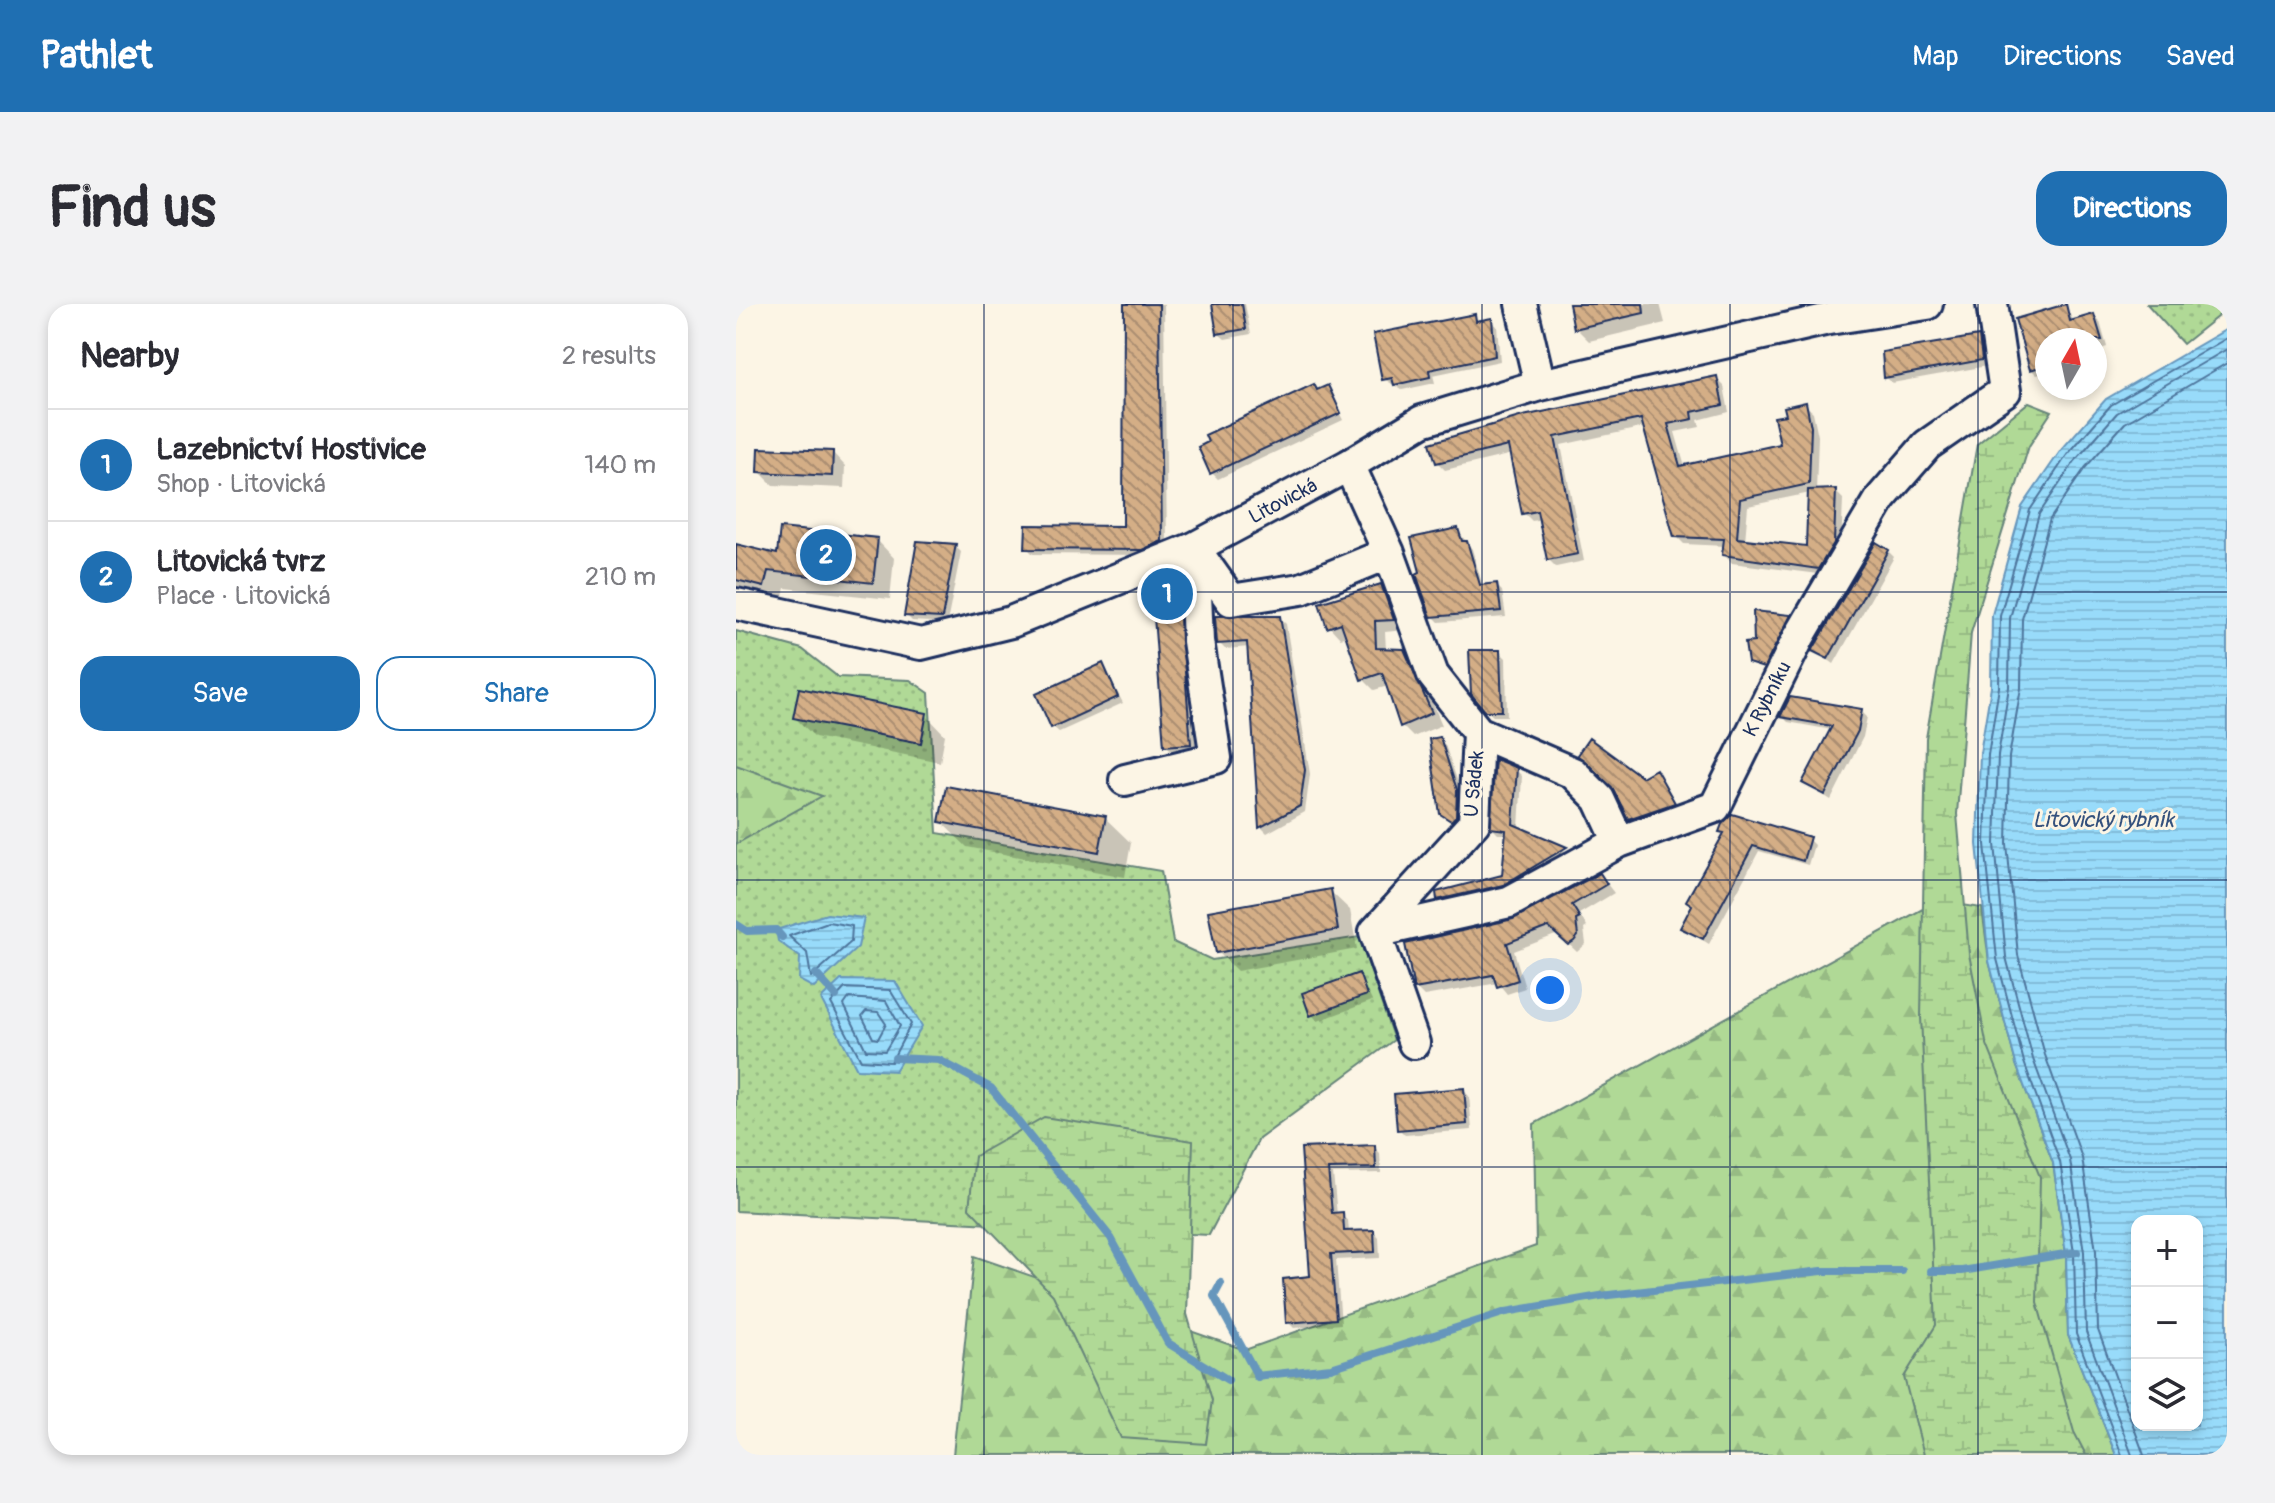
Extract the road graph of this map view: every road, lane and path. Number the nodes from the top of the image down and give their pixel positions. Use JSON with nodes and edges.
{"nodes":[{"id":1,"x":1521,"y":304,"type":"edge"},
{"id":2,"x":1927,"y":304,"type":"edge"},
{"id":3,"x":1992,"y":304,"type":"edge"},
{"id":4,"x":1827,"y":312,"type":"edge"},
{"id":5,"x":1540,"y":385,"type":"junction"},
{"id":6,"x":1349,"y":465,"type":"junction"},
{"id":7,"x":1194,"y":548,"type":"junction"},
{"id":8,"x":1389,"y":553,"type":"junction"},
{"id":9,"x":736,"y":604,"type":"edge"},
{"id":10,"x":1478,"y":732,"type":"junction"},
{"id":11,"x":1125,"y":780,"type":"dead end"},
{"id":12,"x":1619,"y":842,"type":"junction"},
{"id":13,"x":1375,"y":932,"type":"junction"},
{"id":14,"x":1414,"y":1043,"type":"dead end"}],
"edges":[{"from":1,"to":5,"type":"street"},
{"from":2,"to":4,"type":"street","name":"Litovická"},
{"from":3,"to":12,"type":"street","name":"K Rybníku"},
{"from":4,"to":5,"type":"street","name":"Litovická"},
{"from":5,"to":6,"type":"street","name":"Litovická"},
{"from":6,"to":7,"type":"street","name":"Litovická"},
{"from":6,"to":8,"type":"street","name":"U Sádek"},
{"from":7,"to":8,"type":"street"},
{"from":7,"to":9,"type":"street","name":"Litovická"},
{"from":7,"to":11,"type":"street"},
{"from":8,"to":10,"type":"street","name":"U Sádek"},
{"from":10,"to":12,"type":"street"},
{"from":10,"to":13,"type":"street","name":"U Sádek"},
{"from":12,"to":13,"type":"street","name":"K Rybníku"},
{"from":13,"to":14,"type":"street"}]}
